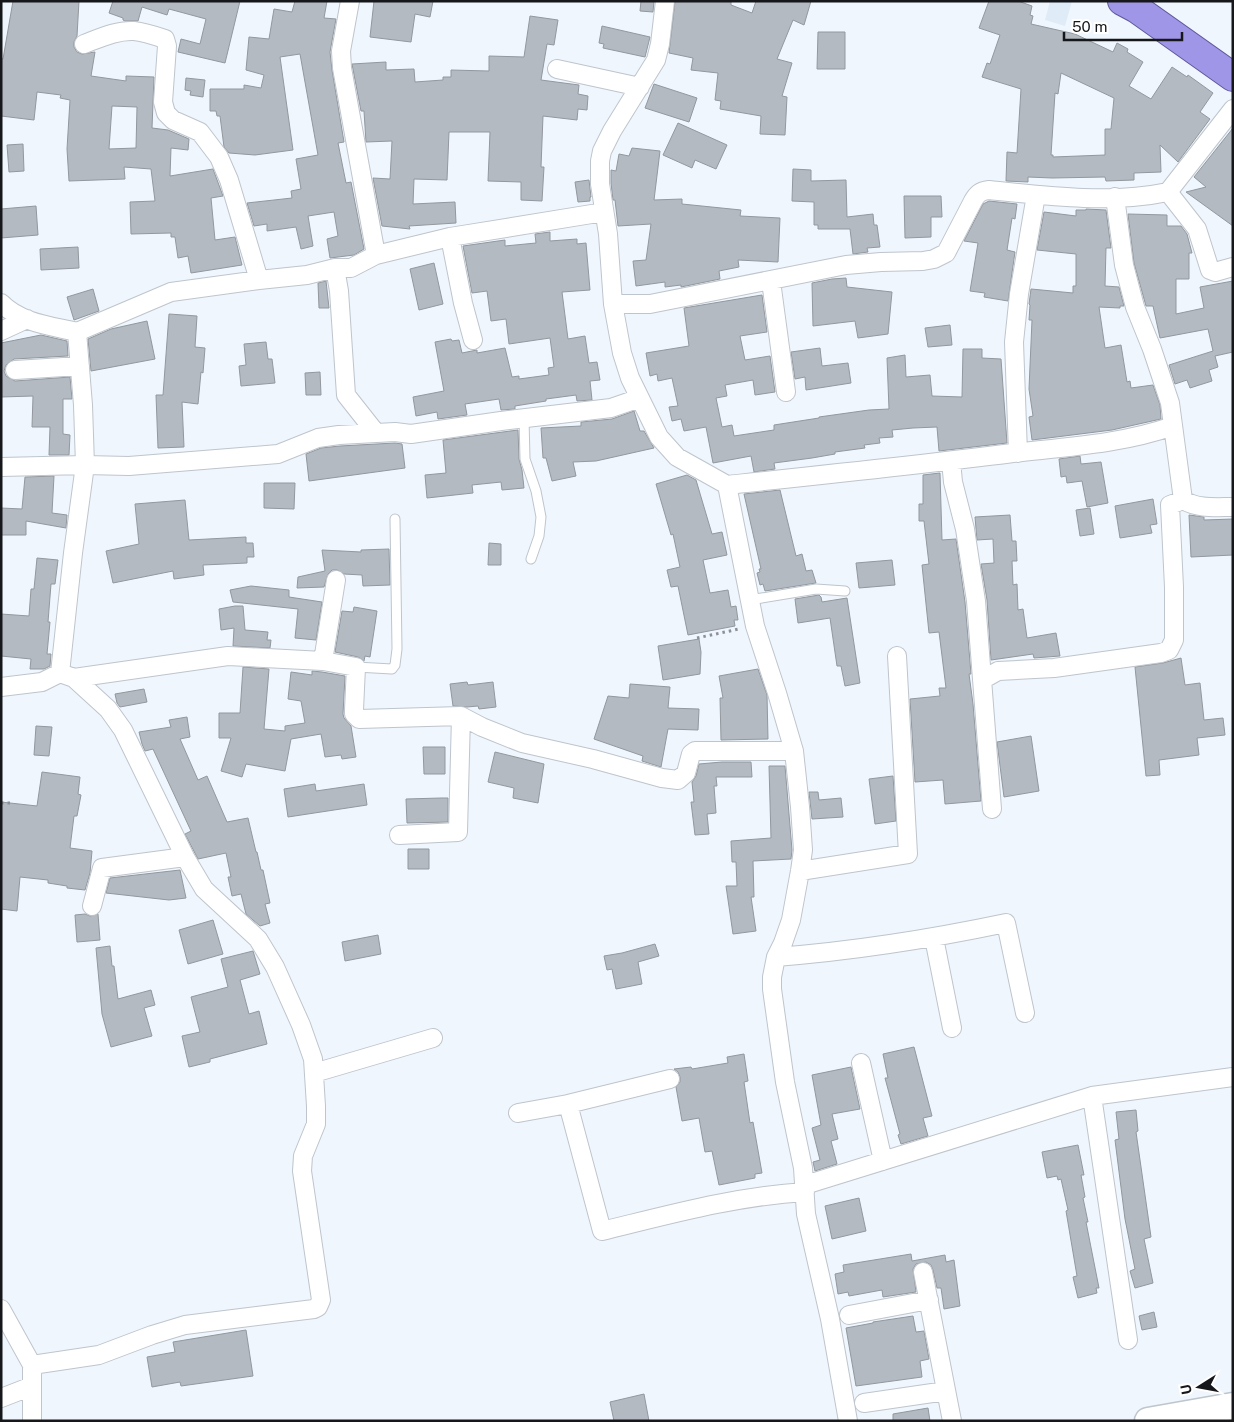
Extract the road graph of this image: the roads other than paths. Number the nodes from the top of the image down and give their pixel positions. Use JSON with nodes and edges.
{"nodes":[{"id":1,"x":350,"y":1,"type":"edge"},
{"id":2,"x":665,"y":1,"type":"edge"},
{"id":3,"x":1122,"y":1,"type":"edge"},
{"id":4,"x":1153,"y":1,"type":"edge"},
{"id":5,"x":84,"y":44,"type":"dead end"},
{"id":6,"x":1233,"y":54,"type":"edge"},
{"id":7,"x":557,"y":69,"type":"dead end"},
{"id":8,"x":1233,"y":77,"type":"edge"},
{"id":9,"x":640,"y":87,"type":"junction"},
{"id":10,"x":1233,"y":109,"type":"edge"},
{"id":11,"x":1168,"y":192,"type":"junction"},
{"id":12,"x":1036,"y":195,"type":"junction"},
{"id":13,"x":1115,"y":198,"type":"junction"},
{"id":14,"x":604,"y":212,"type":"junction"},
{"id":15,"x":450,"y":237,"type":"junction"},
{"id":16,"x":376,"y":255,"type":"junction"},
{"id":17,"x":1233,"y":267,"type":"edge"},
{"id":18,"x":334,"y":268,"type":"junction"},
{"id":19,"x":259,"y":280,"type":"junction"},
{"id":20,"x":771,"y":281,"type":"junction"},
{"id":21,"x":1,"y":303,"type":"edge"},
{"id":22,"x":613,"y":304,"type":"junction"},
{"id":23,"x":27,"y":319,"type":"junction"},
{"id":24,"x":1,"y":331,"type":"edge"},
{"id":25,"x":77,"y":332,"type":"junction"},
{"id":26,"x":474,"y":340,"type":"dead end"},
{"id":27,"x":80,"y":366,"type":"junction"},
{"id":28,"x":15,"y":370,"type":"dead end"},
{"id":29,"x":786,"y":392,"type":"dead end"},
{"id":30,"x":640,"y":398,"type":"junction"},
{"id":31,"x":524,"y":418,"type":"junction"},
{"id":32,"x":1173,"y":426,"type":"junction"},
{"id":33,"x":376,"y":433,"type":"junction"},
{"id":34,"x":1018,"y":453,"type":"junction"},
{"id":35,"x":951,"y":461,"type":"junction"},
{"id":36,"x":85,"y":464,"type":"junction"},
{"id":37,"x":1,"y":467,"type":"edge"},
{"id":38,"x":727,"y":485,"type":"junction"},
{"id":39,"x":1183,"y":500,"type":"junction"},
{"id":40,"x":1233,"y":507,"type":"edge"},
{"id":41,"x":395,"y":519,"type":"dead end"},
{"id":42,"x":531,"y":559,"type":"dead end"},
{"id":43,"x":336,"y":580,"type":"dead end"},
{"id":44,"x":845,"y":591,"type":"dead end"},
{"id":45,"x":750,"y":600,"type":"junction"},
{"id":46,"x":897,"y":656,"type":"dead end"},
{"id":47,"x":323,"y":661,"type":"junction"},
{"id":48,"x":356,"y":666,"type":"junction"},
{"id":49,"x":67,"y":676,"type":"junction"},
{"id":50,"x":982,"y":680,"type":"junction"},
{"id":51,"x":1,"y":687,"type":"edge"},
{"id":52,"x":461,"y":716,"type":"junction"},
{"id":53,"x":794,"y":750,"type":"junction"},
{"id":54,"x":992,"y":809,"type":"dead end"},
{"id":55,"x":399,"y":835,"type":"dead end"},
{"id":56,"x":185,"y":858,"type":"junction"},
{"id":57,"x":800,"y":871,"type":"junction"},
{"id":58,"x":92,"y":906,"type":"dead end"},
{"id":59,"x":934,"y":938,"type":"junction"},
{"id":60,"x":776,"y":957,"type":"junction"},
{"id":61,"x":1025,"y":1013,"type":"dead end"},
{"id":62,"x":952,"y":1028,"type":"dead end"},
{"id":63,"x":433,"y":1038,"type":"dead end"},
{"id":64,"x":861,"y":1063,"type":"dead end"},
{"id":65,"x":314,"y":1073,"type":"junction"},
{"id":66,"x":1233,"y":1077,"type":"edge"},
{"id":67,"x":670,"y":1079,"type":"dead end"},
{"id":68,"x":1092,"y":1096,"type":"junction"},
{"id":69,"x":568,"y":1104,"type":"junction"},
{"id":70,"x":518,"y":1114,"type":"dead end"},
{"id":71,"x":883,"y":1161,"type":"junction"},
{"id":72,"x":805,"y":1188,"type":"junction"},
{"id":73,"x":924,"y":1272,"type":"dead end"},
{"id":74,"x":929,"y":1300,"type":"junction"},
{"id":75,"x":1,"y":1309,"type":"edge"},
{"id":76,"x":849,"y":1315,"type":"dead end"},
{"id":77,"x":1128,"y":1340,"type":"dead end"},
{"id":78,"x":32,"y":1365,"type":"junction"},
{"id":79,"x":32,"y":1386,"type":"junction"},
{"id":80,"x":946,"y":1391,"type":"junction"},
{"id":81,"x":1,"y":1398,"type":"edge"},
{"id":82,"x":864,"y":1403,"type":"dead end"},
{"id":83,"x":1233,"y":1406,"type":"edge"},
{"id":84,"x":32,"y":1421,"type":"edge"},
{"id":85,"x":848,"y":1421,"type":"edge"},
{"id":86,"x":952,"y":1421,"type":"edge"},
{"id":87,"x":1148,"y":1421,"type":"edge"}],
"edges":[{"from":1,"to":16,"type":"street"},
{"from":2,"to":9,"type":"street"},
{"from":3,"to":8,"type":"highway"},
{"from":4,"to":6,"type":"highway"},
{"from":5,"to":19,"type":"street"},
{"from":7,"to":9,"type":"street"},
{"from":9,"to":14,"type":"street"},
{"from":10,"to":11,"type":"street"},
{"from":11,"to":13,"type":"street"},
{"from":11,"to":17,"type":"street"},
{"from":12,"to":13,"type":"street"},
{"from":12,"to":20,"type":"street"},
{"from":12,"to":34,"type":"street"},
{"from":13,"to":32,"type":"street"},
{"from":14,"to":15,"type":"street"},
{"from":14,"to":22,"type":"street"},
{"from":15,"to":16,"type":"street"},
{"from":15,"to":26,"type":"street"},
{"from":16,"to":18,"type":"street"},
{"from":18,"to":19,"type":"street"},
{"from":18,"to":33,"type":"street"},
{"from":19,"to":25,"type":"street"},
{"from":20,"to":22,"type":"street"},
{"from":20,"to":29,"type":"street"},
{"from":21,"to":23,"type":"street"},
{"from":22,"to":30,"type":"street"},
{"from":23,"to":24,"type":"street"},
{"from":23,"to":25,"type":"street"},
{"from":25,"to":27,"type":"street"},
{"from":27,"to":28,"type":"street"},
{"from":27,"to":36,"type":"street"},
{"from":30,"to":31,"type":"street"},
{"from":30,"to":38,"type":"street"},
{"from":31,"to":33,"type":"street"},
{"from":31,"to":42,"type":"lane"},
{"from":32,"to":34,"type":"street"},
{"from":32,"to":39,"type":"street"},
{"from":33,"to":36,"type":"street"},
{"from":34,"to":35,"type":"street"},
{"from":35,"to":38,"type":"street"},
{"from":35,"to":50,"type":"street"},
{"from":36,"to":37,"type":"street"},
{"from":36,"to":49,"type":"street"},
{"from":38,"to":45,"type":"street"},
{"from":39,"to":40,"type":"street"},
{"from":39,"to":50,"type":"street"},
{"from":41,"to":48,"type":"lane"},
{"from":43,"to":47,"type":"street"},
{"from":44,"to":45,"type":"lane"},
{"from":45,"to":53,"type":"street"},
{"from":46,"to":57,"type":"street"},
{"from":47,"to":48,"type":"street"},
{"from":47,"to":49,"type":"street"},
{"from":48,"to":52,"type":"street"},
{"from":49,"to":51,"type":"street"},
{"from":49,"to":56,"type":"street"},
{"from":50,"to":54,"type":"street"},
{"from":52,"to":53,"type":"street"},
{"from":52,"to":55,"type":"street"},
{"from":53,"to":57,"type":"street"},
{"from":56,"to":58,"type":"street"},
{"from":56,"to":65,"type":"street"},
{"from":57,"to":60,"type":"street"},
{"from":59,"to":60,"type":"street"},
{"from":59,"to":61,"type":"street"},
{"from":59,"to":62,"type":"street"},
{"from":60,"to":72,"type":"street"},
{"from":63,"to":65,"type":"street"},
{"from":64,"to":71,"type":"street"},
{"from":65,"to":78,"type":"street"},
{"from":66,"to":68,"type":"street"},
{"from":67,"to":69,"type":"street"},
{"from":68,"to":71,"type":"street"},
{"from":68,"to":77,"type":"street"},
{"from":69,"to":70,"type":"street"},
{"from":69,"to":72,"type":"street"},
{"from":71,"to":72,"type":"street"},
{"from":72,"to":85,"type":"street"},
{"from":73,"to":74,"type":"street"},
{"from":74,"to":76,"type":"street"},
{"from":74,"to":80,"type":"street"},
{"from":75,"to":78,"type":"street"},
{"from":78,"to":79,"type":"street"},
{"from":79,"to":81,"type":"street"},
{"from":79,"to":84,"type":"street"},
{"from":80,"to":82,"type":"street"},
{"from":80,"to":86,"type":"street"},
{"from":83,"to":87,"type":"main road"}]}
